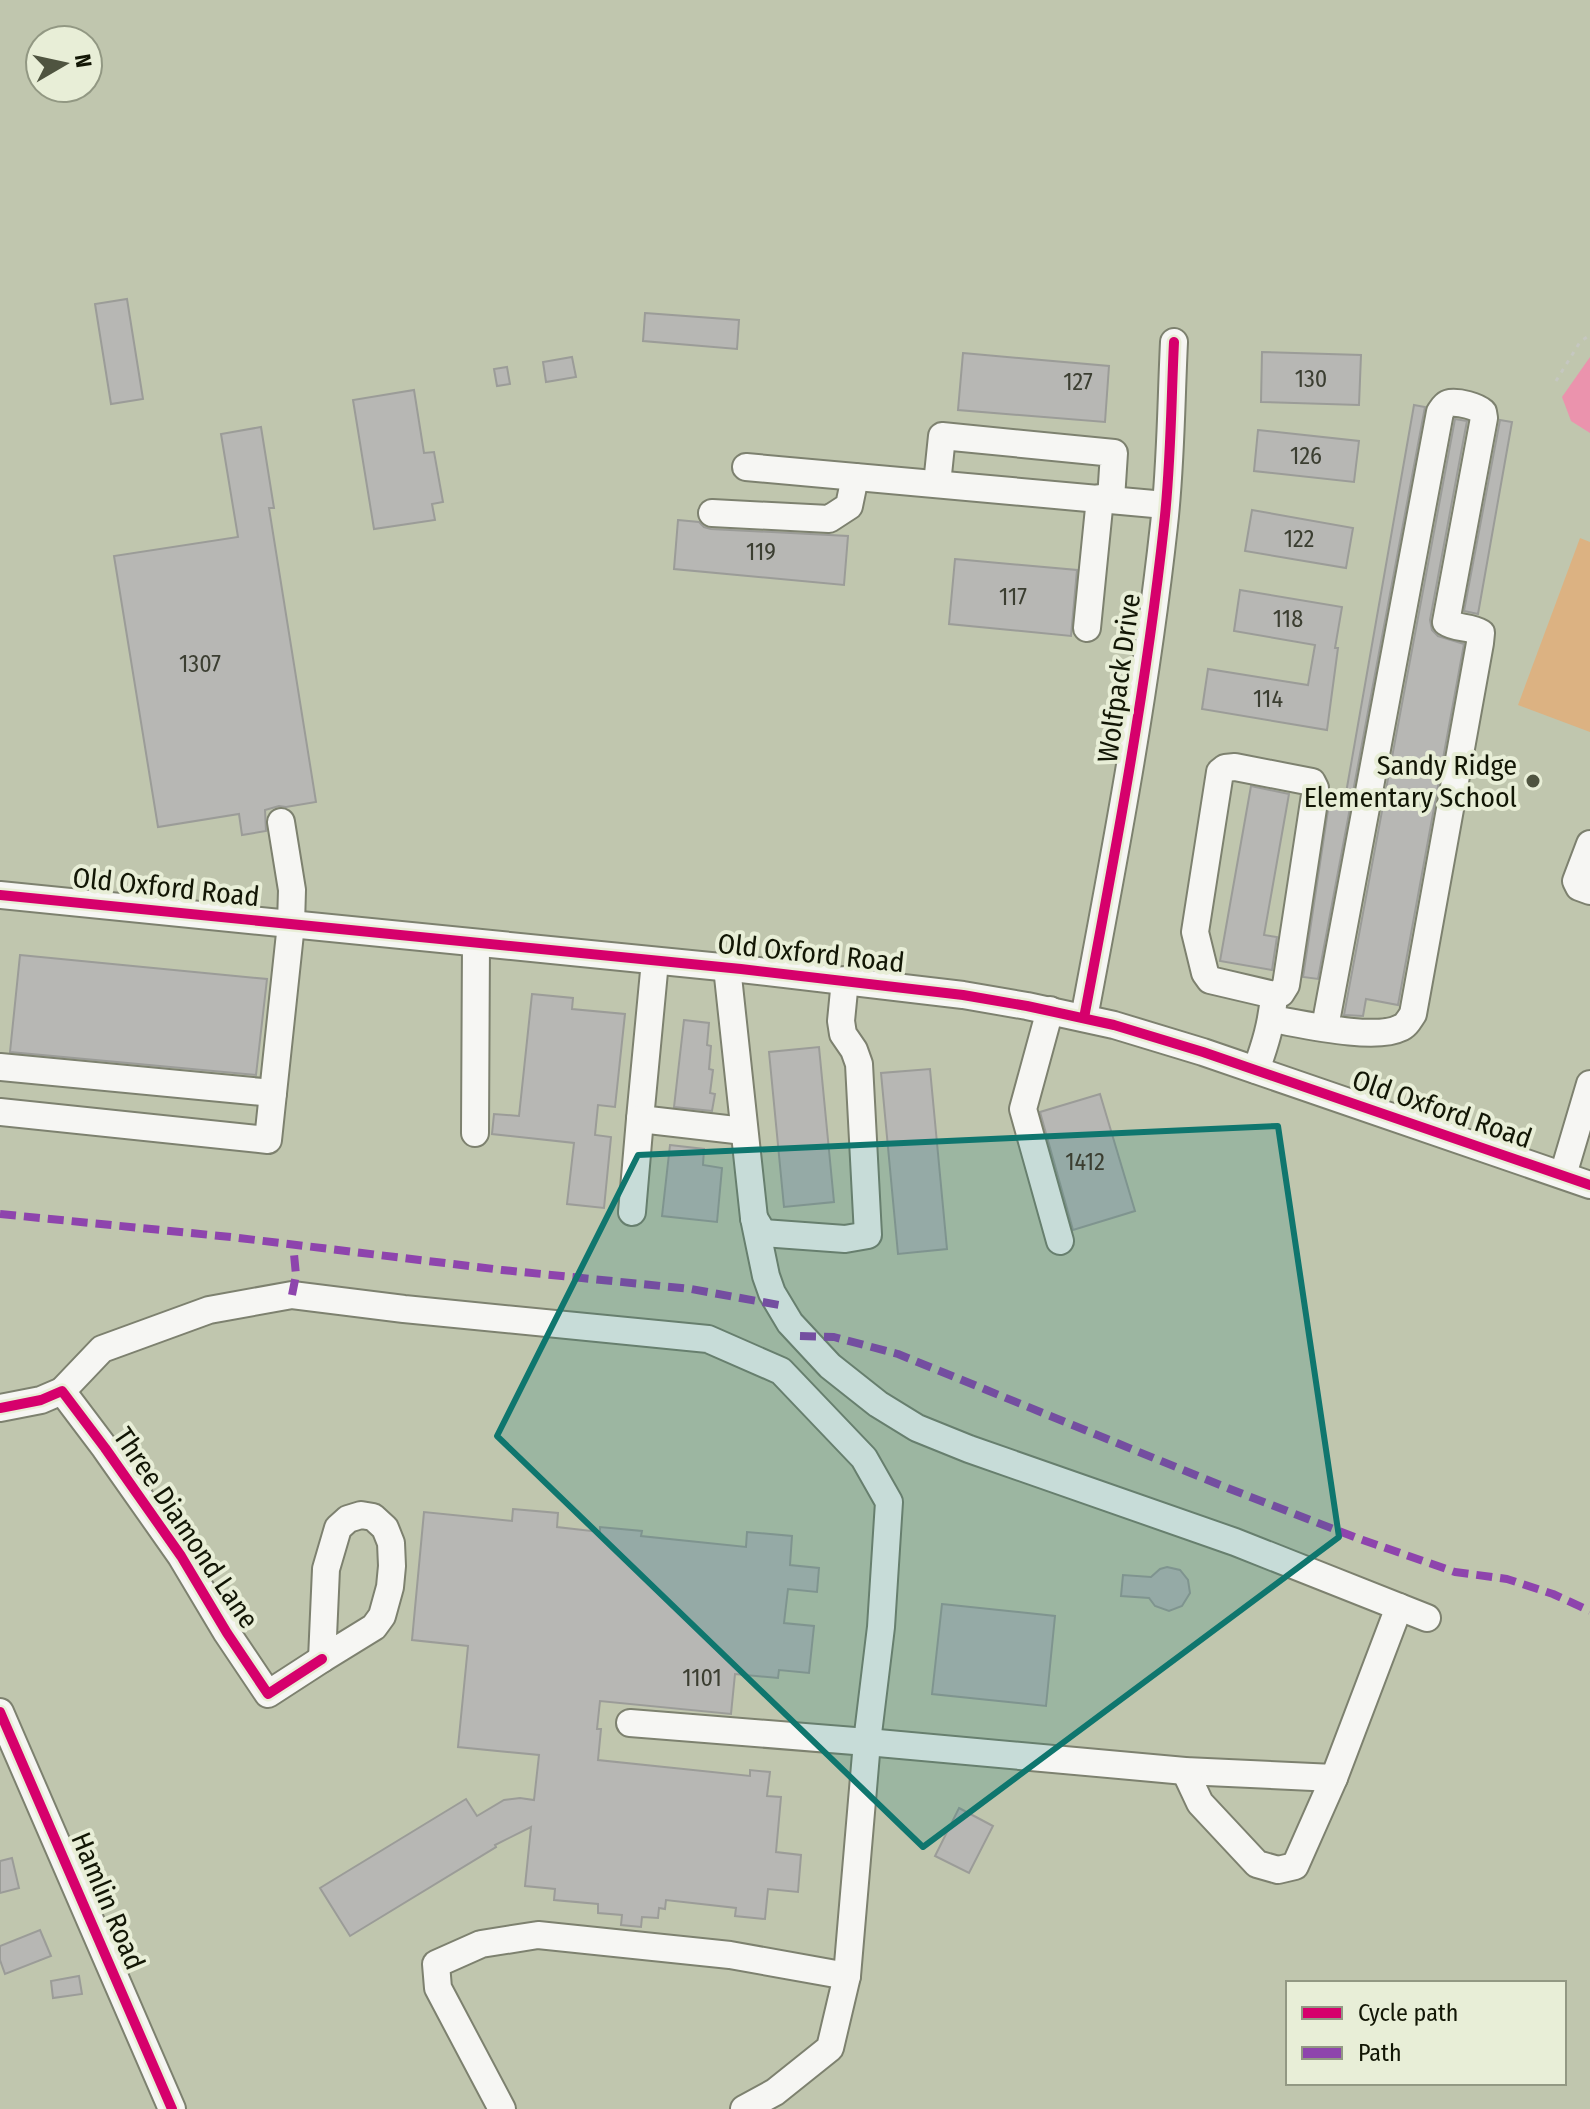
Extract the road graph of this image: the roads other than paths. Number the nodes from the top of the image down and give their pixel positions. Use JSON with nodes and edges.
{"nodes":[{"id":1,"x":1174,"y":342,"type":"dead end"},
{"id":2,"x":746,"y":467,"type":"dead end"},
{"id":3,"x":855,"y":477,"type":"junction"},
{"id":4,"x":937,"y":484,"type":"junction"},
{"id":5,"x":1105,"y":499,"type":"junction"},
{"id":6,"x":1165,"y":505,"type":"junction"},
{"id":7,"x":712,"y":513,"type":"dead end"},
{"id":8,"x":1087,"y":628,"type":"dead end"},
{"id":9,"x":281,"y":822,"type":"dead end"},
{"id":10,"x":1590,"y":844,"type":"edge"},
{"id":11,"x":1590,"y":891,"type":"edge"},
{"id":12,"x":0,"y":895,"type":"edge"},
{"id":13,"x":291,"y":924,"type":"junction"},
{"id":14,"x":476,"y":943,"type":"junction"},
{"id":15,"x":655,"y":961,"type":"junction"},
{"id":16,"x":727,"y":967,"type":"junction"},
{"id":17,"x":845,"y":980,"type":"junction"},
{"id":18,"x":1273,"y":1007,"type":"junction"},
{"id":19,"x":1050,"y":1010,"type":"junction"},
{"id":20,"x":1084,"y":1018,"type":"junction"},
{"id":21,"x":1325,"y":1027,"type":"junction"},
{"id":22,"x":0,"y":1067,"type":"edge"},
{"id":23,"x":1256,"y":1070,"type":"junction"},
{"id":24,"x":1590,"y":1084,"type":"edge"},
{"id":25,"x":273,"y":1093,"type":"junction"},
{"id":26,"x":0,"y":1112,"type":"edge"},
{"id":27,"x":640,"y":1119,"type":"junction"},
{"id":28,"x":744,"y":1131,"type":"junction"},
{"id":29,"x":475,"y":1133,"type":"dead end"},
{"id":30,"x":1582,"y":1179,"type":"edge"},
{"id":31,"x":632,"y":1212,"type":"dead end"},
{"id":32,"x":754,"y":1218,"type":"junction"},
{"id":33,"x":1060,"y":1241,"type":"dead end"},
{"id":34,"x":62,"y":1391,"type":"junction"},
{"id":35,"x":0,"y":1408,"type":"edge"},
{"id":36,"x":1399,"y":1607,"type":"junction"},
{"id":37,"x":1427,"y":1618,"type":"dead end"},
{"id":38,"x":322,"y":1659,"type":"junction"},
{"id":39,"x":0,"y":1712,"type":"edge"},
{"id":40,"x":630,"y":1723,"type":"dead end"},
{"id":41,"x":867,"y":1742,"type":"junction"},
{"id":42,"x":1185,"y":1771,"type":"junction"},
{"id":43,"x":1334,"y":1778,"type":"junction"},
{"id":44,"x":847,"y":1976,"type":"junction"},
{"id":45,"x":172,"y":2109,"type":"edge"},
{"id":46,"x":502,"y":2109,"type":"edge"},
{"id":47,"x":744,"y":2109,"type":"edge"}],
"edges":[{"from":1,"to":6,"type":"street","name":"Wolfpack Drive"},
{"from":2,"to":3,"type":"street"},
{"from":3,"to":4,"type":"street"},
{"from":3,"to":7,"type":"street"},
{"from":4,"to":5,"type":"street"},
{"from":4,"to":5,"type":"street"},
{"from":5,"to":6,"type":"street"},
{"from":5,"to":8,"type":"street"},
{"from":6,"to":20,"type":"street","name":"Wolfpack Drive"},
{"from":9,"to":13,"type":"street"},
{"from":10,"to":11,"type":"street"},
{"from":12,"to":13,"type":"street","name":"Old Oxford Road"},
{"from":13,"to":14,"type":"street","name":"Old Oxford Road"},
{"from":13,"to":25,"type":"street"},
{"from":14,"to":15,"type":"street","name":"Old Oxford Road"},
{"from":14,"to":29,"type":"street"},
{"from":15,"to":16,"type":"street","name":"Old Oxford Road"},
{"from":15,"to":27,"type":"street"},
{"from":16,"to":17,"type":"street","name":"Old Oxford Road"},
{"from":16,"to":28,"type":"street"},
{"from":17,"to":19,"type":"street","name":"Old Oxford Road"},
{"from":17,"to":32,"type":"street"},
{"from":18,"to":18,"type":"street"},
{"from":18,"to":21,"type":"street"},
{"from":18,"to":23,"type":"street"},
{"from":19,"to":20,"type":"street","name":"Old Oxford Road"},
{"from":19,"to":33,"type":"street"},
{"from":20,"to":23,"type":"street","name":"Old Oxford Road"},
{"from":21,"to":21,"type":"street"},
{"from":22,"to":25,"type":"street"},
{"from":23,"to":30,"type":"street","name":"Old Oxford Road"},
{"from":24,"to":30,"type":"street"},
{"from":25,"to":26,"type":"street"},
{"from":27,"to":28,"type":"street"},
{"from":27,"to":31,"type":"street"},
{"from":28,"to":32,"type":"street"},
{"from":32,"to":36,"type":"street"},
{"from":34,"to":35,"type":"street"},
{"from":34,"to":38,"type":"street","name":"Three Diamond Lane"},
{"from":34,"to":41,"type":"street"},
{"from":36,"to":37,"type":"street"},
{"from":36,"to":43,"type":"street"},
{"from":38,"to":38,"type":"street","name":"Three Diamond Lane"},
{"from":39,"to":45,"type":"street","name":"Hamlin Road"},
{"from":40,"to":41,"type":"street"},
{"from":41,"to":42,"type":"street"},
{"from":41,"to":44,"type":"street"},
{"from":42,"to":43,"type":"street"},
{"from":42,"to":43,"type":"street"},
{"from":44,"to":46,"type":"street"},
{"from":44,"to":47,"type":"street"}]}
